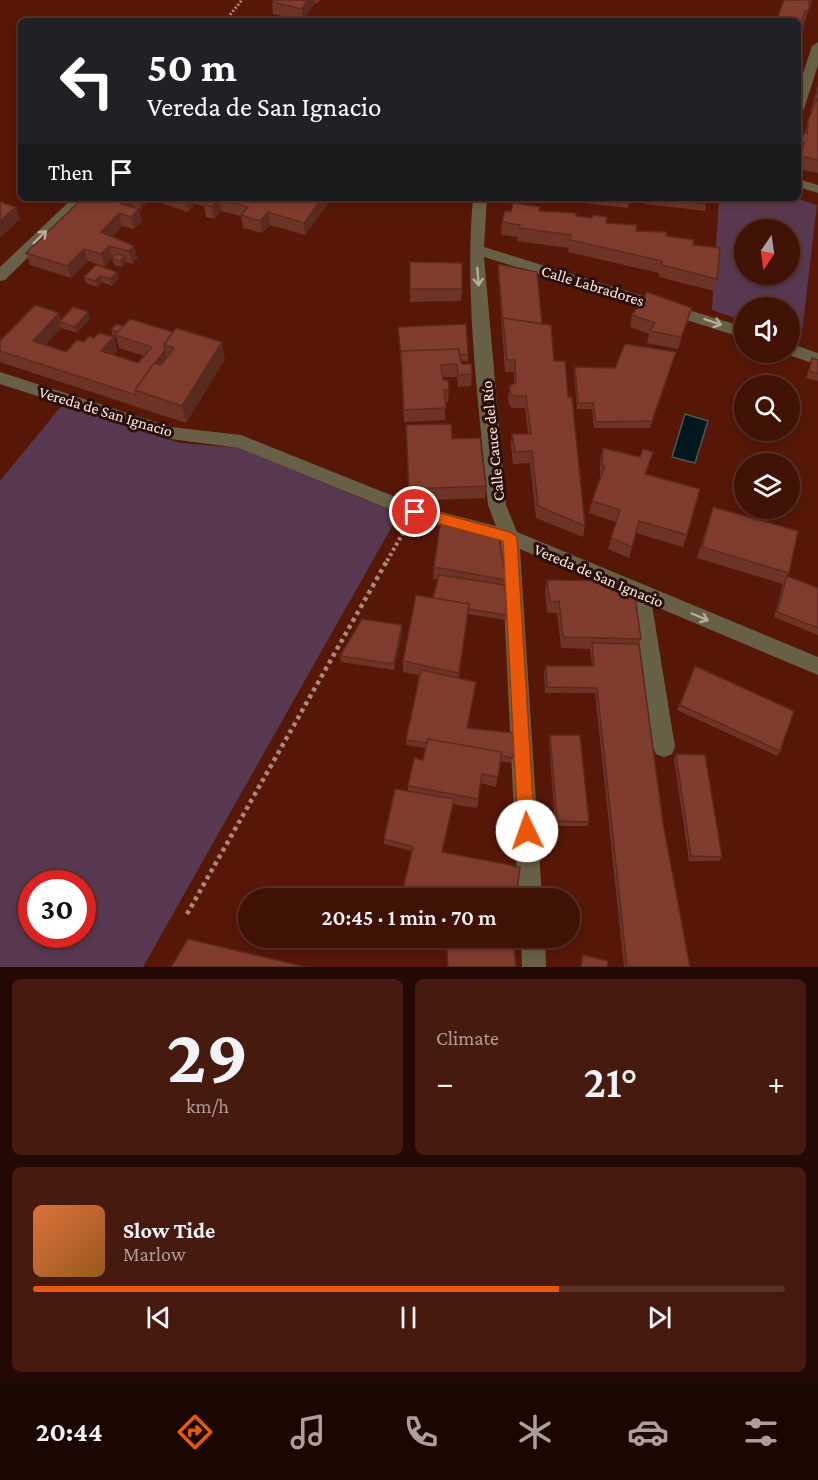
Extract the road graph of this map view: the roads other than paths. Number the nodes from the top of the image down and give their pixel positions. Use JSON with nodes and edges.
{"nodes":[{"id":1,"x":818,"y":46,"type":"edge"},
{"id":2,"x":801,"y":100,"type":"edge"},
{"id":3,"x":801,"y":184,"type":"edge"},
{"id":4,"x":818,"y":189,"type":"edge"},
{"id":5,"x":78,"y":201,"type":"edge"},
{"id":6,"x":480,"y":201,"type":"edge"},
{"id":7,"x":476,"y":250,"type":"junction"},
{"id":8,"x":0,"y":276,"type":"edge"},
{"id":9,"x":734,"y":330,"type":"edge"},
{"id":10,"x":800,"y":353,"type":"edge"},
{"id":11,"x":818,"y":359,"type":"edge"},
{"id":12,"x":0,"y":378,"type":"edge"},
{"id":13,"x":510,"y":537,"type":"junction"},
{"id":14,"x":646,"y":594,"type":"junction"},
{"id":15,"x":818,"y":666,"type":"edge"},
{"id":16,"x":664,"y":747,"type":"dead end"},
{"id":17,"x":529,"y":888,"type":"edge"},
{"id":18,"x":533,"y":948,"type":"edge"},
{"id":19,"x":534,"y":967,"type":"edge"}],
"edges":[{"from":1,"to":2,"type":"street"},
{"from":3,"to":4,"type":"street"},
{"from":8,"to":5,"type":"street","one_way":true},
{"from":6,"to":7,"type":"street","name":"Calle Cauce del Río"},
{"from":7,"to":9,"type":"street","name":"Calle Labradores","one_way":true},
{"from":7,"to":13,"type":"street","name":"Calle Cauce del Río","one_way":true},
{"from":10,"to":11,"type":"street"},
{"from":12,"to":13,"type":"street","name":"Vereda de San Ignacio"},
{"from":13,"to":14,"type":"street","name":"Vereda de San Ignacio"},
{"from":13,"to":17,"type":"street","name":"Calle Cauce del Río"},
{"from":14,"to":15,"type":"street","name":"Vereda de San Ignacio","one_way":true},
{"from":14,"to":16,"type":"street"},
{"from":18,"to":19,"type":"street"}]}
